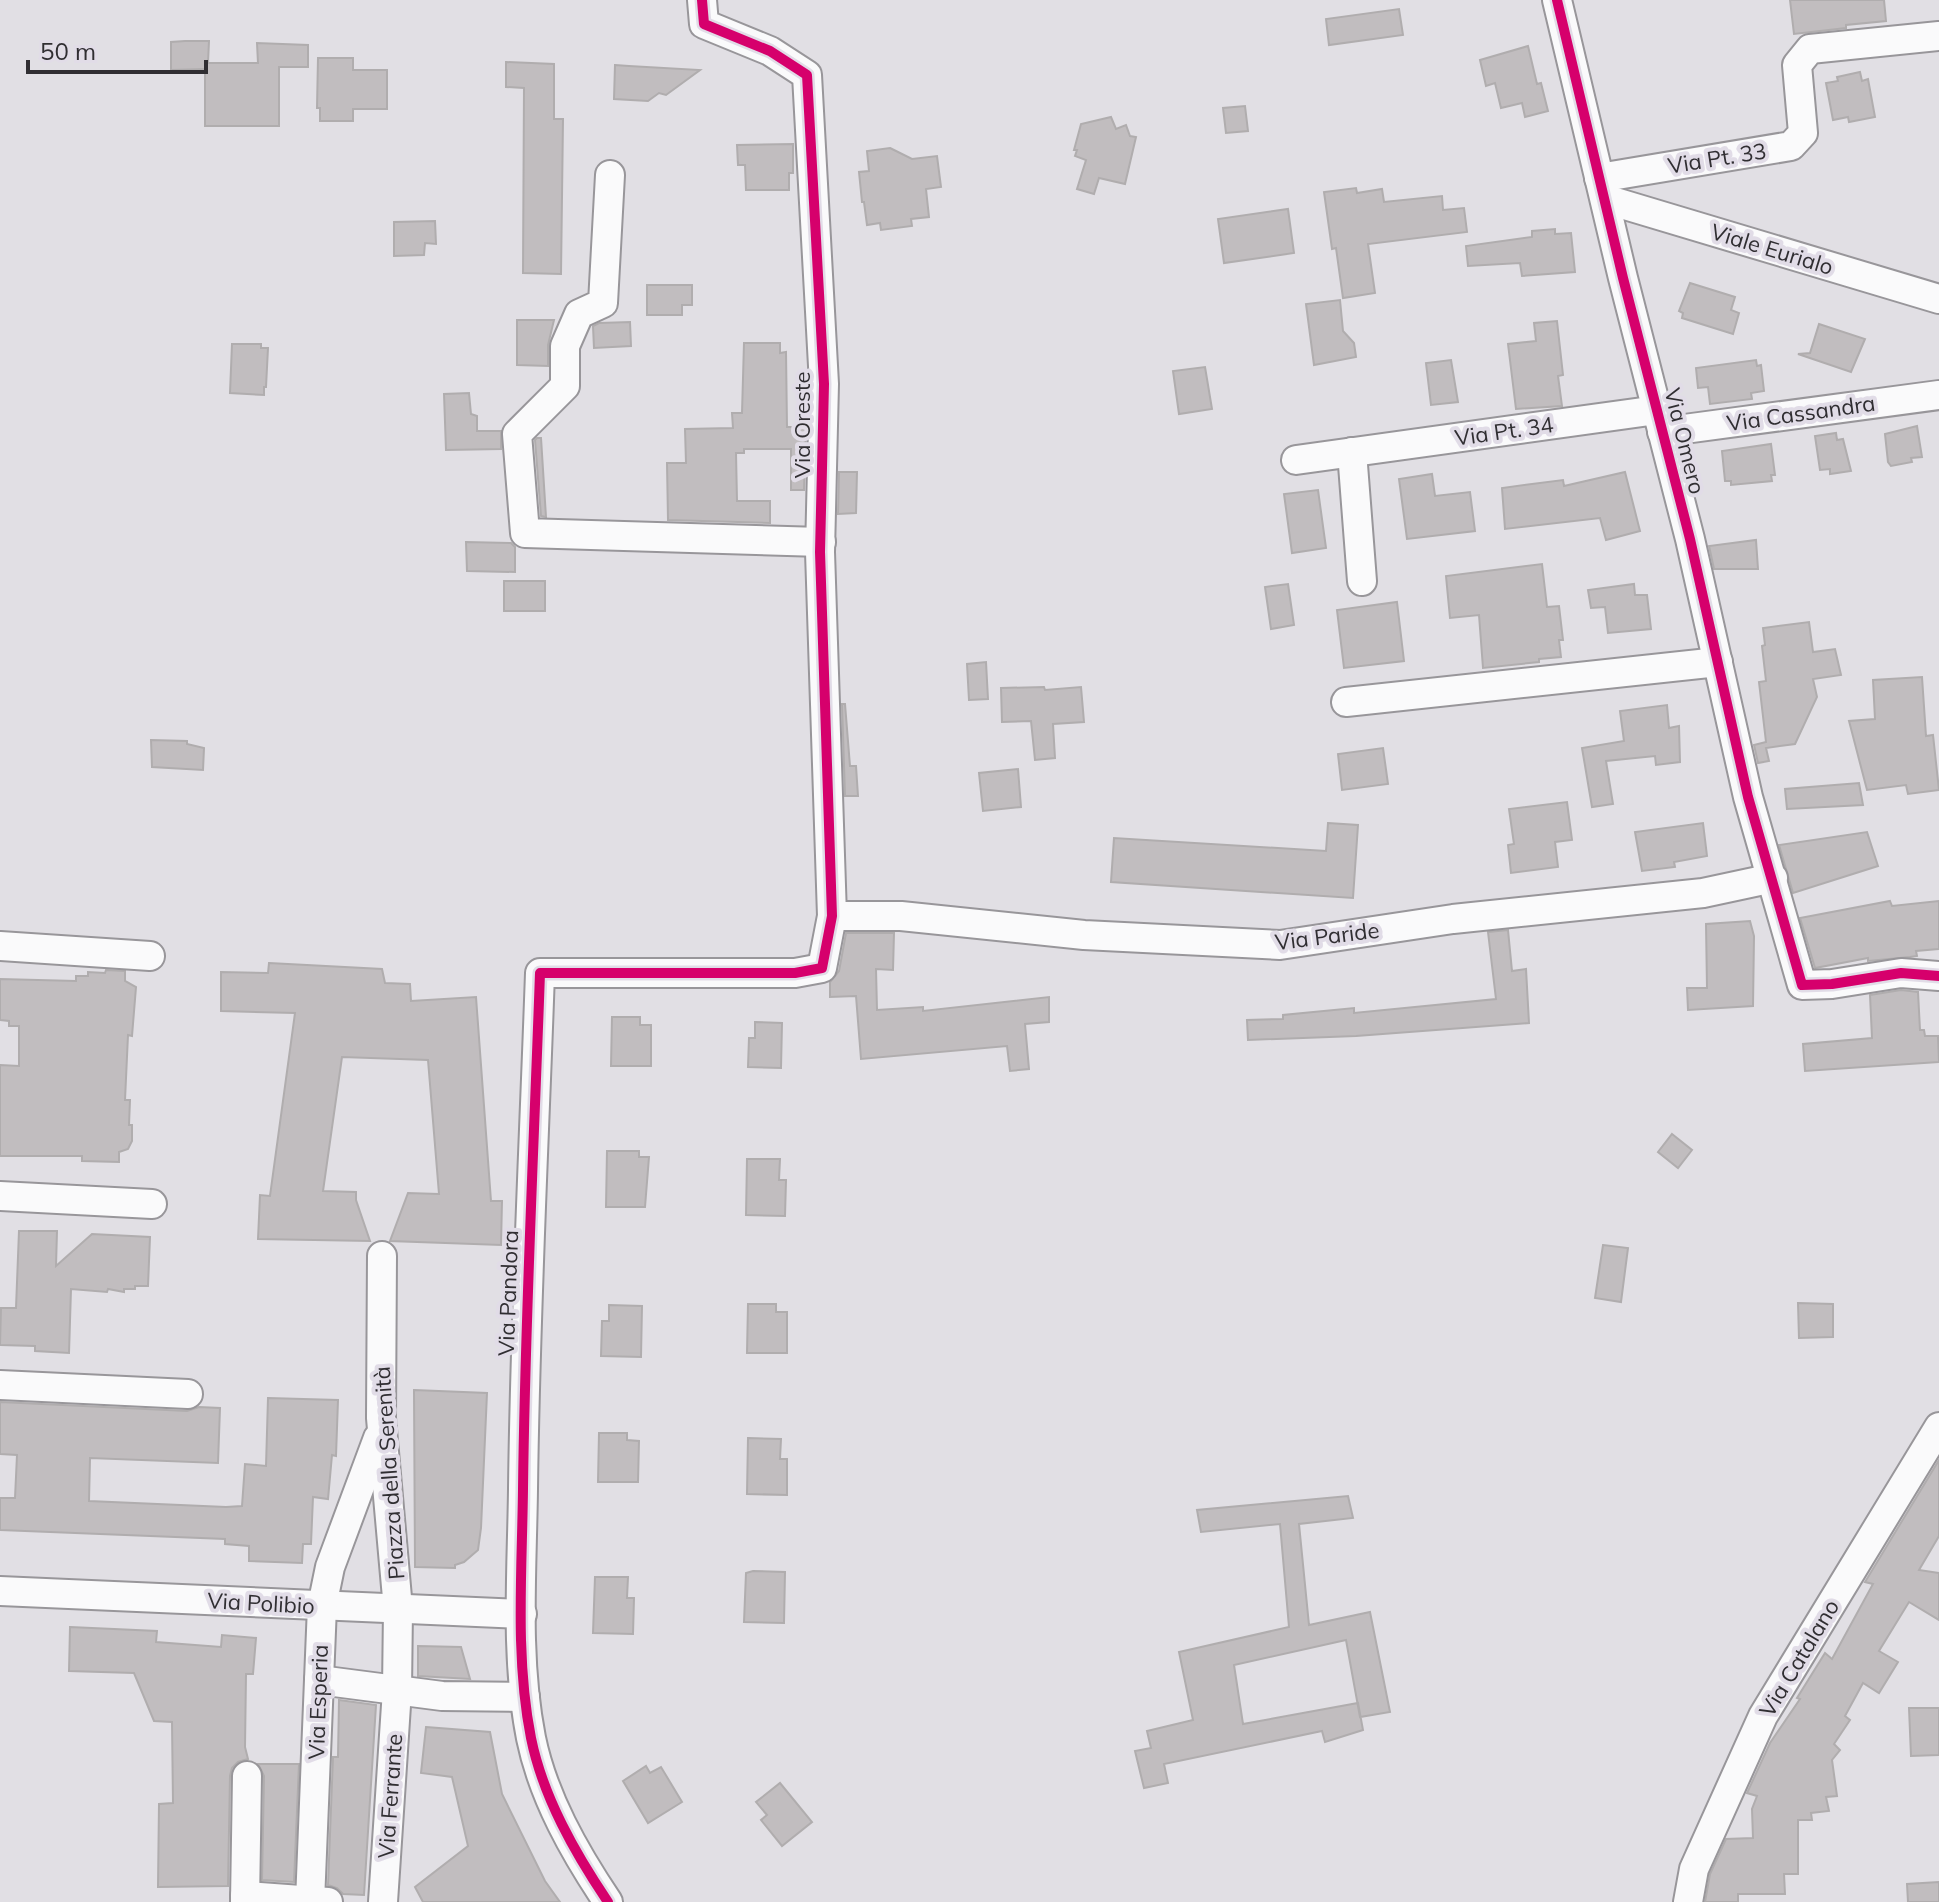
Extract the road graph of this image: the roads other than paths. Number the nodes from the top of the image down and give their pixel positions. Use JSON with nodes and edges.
{"nodes":[{"id":1,"x":702,"y":0,"type":"edge"},
{"id":2,"x":1557,"y":0,"type":"edge"},
{"id":3,"x":1939,"y":36,"type":"edge"},
{"id":4,"x":610,"y":175,"type":"dead end"},
{"id":5,"x":1602,"y":188,"type":"junction"},
{"id":6,"x":1939,"y":299,"type":"edge"},
{"id":7,"x":1939,"y":395,"type":"edge"},
{"id":8,"x":1660,"y":421,"type":"junction"},
{"id":9,"x":1352,"y":452,"type":"junction"},
{"id":10,"x":1296,"y":460,"type":"dead end"},
{"id":11,"x":821,"y":542,"type":"junction"},
{"id":12,"x":1362,"y":581,"type":"dead end"},
{"id":13,"x":1718,"y":662,"type":"junction"},
{"id":14,"x":1346,"y":702,"type":"dead end"},
{"id":15,"x":1774,"y":885,"type":"junction"},
{"id":16,"x":832,"y":916,"type":"junction"},
{"id":17,"x":0,"y":946,"type":"edge"},
{"id":18,"x":150,"y":956,"type":"dead end"},
{"id":19,"x":540,"y":973,"type":"joint"},
{"id":20,"x":1939,"y":976,"type":"edge"},
{"id":21,"x":0,"y":1196,"type":"edge"},
{"id":22,"x":152,"y":1204,"type":"dead end"},
{"id":23,"x":382,"y":1256,"type":"dead end"},
{"id":24,"x":0,"y":1385,"type":"edge"},
{"id":25,"x":188,"y":1394,"type":"dead end"},
{"id":26,"x":381,"y":1418,"type":"junction"},
{"id":27,"x":1939,"y":1427,"type":"edge"},
{"id":28,"x":0,"y":1591,"type":"edge"},
{"id":29,"x":322,"y":1606,"type":"junction"},
{"id":30,"x":398,"y":1609,"type":"junction"},
{"id":31,"x":522,"y":1614,"type":"junction"},
{"id":32,"x":319,"y":1680,"type":"junction"},
{"id":33,"x":397,"y":1690,"type":"junction"},
{"id":34,"x":525,"y":1697,"type":"junction"},
{"id":35,"x":247,"y":1776,"type":"dead end"},
{"id":36,"x":245,"y":1899,"type":"edge"},
{"id":37,"x":316,"y":1902,"type":"edge"},
{"id":38,"x":383,"y":1902,"type":"edge"},
{"id":39,"x":608,"y":1902,"type":"edge"},
{"id":40,"x":1688,"y":1902,"type":"edge"}],
"edges":[{"from":1,"to":11,"type":"street","name":"Via Oreste"},
{"from":2,"to":5,"type":"street","name":"Via Omero"},
{"from":3,"to":5,"type":"street","name":"Via Pt. 33"},
{"from":4,"to":11,"type":"street"},
{"from":5,"to":6,"type":"street","name":"Viale Eurialo"},
{"from":5,"to":8,"type":"street","name":"Via Omero"},
{"from":7,"to":8,"type":"street","name":"Via Cassandra"},
{"from":8,"to":9,"type":"street","name":"Via Pt. 34"},
{"from":8,"to":13,"type":"street","name":"Via Omero"},
{"from":9,"to":10,"type":"street","name":"Via Pt. 34"},
{"from":9,"to":12,"type":"street"},
{"from":11,"to":16,"type":"street","name":"Via Oreste"},
{"from":13,"to":14,"type":"street"},
{"from":13,"to":15,"type":"street","name":"Via Omero"},
{"from":15,"to":16,"type":"street","name":"Via Paride"},
{"from":15,"to":20,"type":"street","name":"Via Omero"},
{"from":16,"to":19,"type":"street","name":"Via Oreste"},
{"from":17,"to":18,"type":"street"},
{"from":19,"to":31,"type":"street","name":"Via Pandora"},
{"from":21,"to":22,"type":"street"},
{"from":23,"to":26,"type":"street","name":"Piazza della Serenità"},
{"from":24,"to":25,"type":"street"},
{"from":26,"to":29,"type":"street","name":"Via Esperia"},
{"from":26,"to":30,"type":"street","name":"Piazza della Serenità"},
{"from":27,"to":40,"type":"street","name":"Via Catalano"},
{"from":28,"to":29,"type":"street","name":"Via Polibio"},
{"from":29,"to":30,"type":"street","name":"Via Polibio"},
{"from":29,"to":32,"type":"street","name":"Via Esperia"},
{"from":30,"to":31,"type":"street","name":"Via Polibio"},
{"from":30,"to":33,"type":"street","name":"Piazza della Serenità"},
{"from":31,"to":34,"type":"street","name":"Via Pandora"},
{"from":32,"to":33,"type":"street"},
{"from":32,"to":37,"type":"street","name":"Via Esperia"},
{"from":33,"to":34,"type":"street"},
{"from":33,"to":38,"type":"street","name":"Via Ferrante"},
{"from":34,"to":39,"type":"street","name":"Via Pandora"},
{"from":35,"to":36,"type":"street"},
{"from":36,"to":37,"type":"street"}]}
